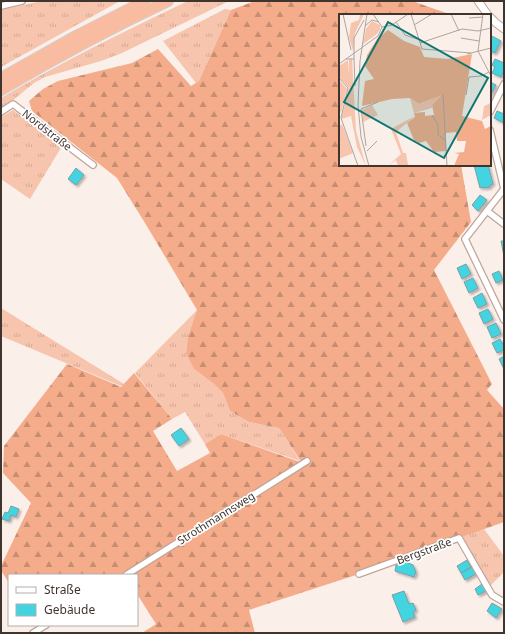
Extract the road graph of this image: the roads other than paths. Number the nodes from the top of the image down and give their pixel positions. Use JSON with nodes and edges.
{"nodes":[{"id":1,"x":22,"y":1,"type":"edge"},
{"id":2,"x":129,"y":1,"type":"edge"},
{"id":3,"x":145,"y":1,"type":"edge"},
{"id":4,"x":168,"y":1,"type":"edge"},
{"id":5,"x":478,"y":1,"type":"edge"},
{"id":6,"x":1,"y":6,"type":"edge"},
{"id":7,"x":488,"y":14,"type":"edge"},
{"id":8,"x":491,"y":18,"type":"edge"},
{"id":9,"x":504,"y":29,"type":"edge"},
{"id":10,"x":74,"y":37,"type":"junction"},
{"id":11,"x":1,"y":78,"type":"edge"},
{"id":12,"x":504,"y":84,"type":"edge"},
{"id":13,"x":1,"y":90,"type":"edge"},
{"id":14,"x":491,"y":110,"type":"edge"},
{"id":15,"x":1,"y":112,"type":"edge"},
{"id":16,"x":491,"y":134,"type":"edge"},
{"id":17,"x":93,"y":165,"type":"dead end"},
{"id":18,"x":504,"y":189,"type":"edge"},
{"id":19,"x":487,"y":211,"type":"junction"},
{"id":20,"x":504,"y":224,"type":"edge"},
{"id":21,"x":504,"y":320,"type":"edge"},
{"id":22,"x":307,"y":461,"type":"dead end"},
{"id":23,"x":128,"y":574,"type":"edge"},
{"id":24,"x":359,"y":574,"type":"dead end"},
{"id":25,"x":504,"y":602,"type":"edge"},
{"id":26,"x":44,"y":626,"type":"edge"},
{"id":27,"x":33,"y":633,"type":"edge"}],
"edges":[{"from":1,"to":6,"type":"street"},
{"from":2,"to":10,"type":"highway"},
{"from":3,"to":10,"type":"highway"},
{"from":4,"to":13,"type":"highway"},
{"from":5,"to":7,"type":"street"},
{"from":8,"to":9,"type":"street"},
{"from":10,"to":11,"type":"highway"},
{"from":12,"to":14,"type":"street"},
{"from":15,"to":17,"type":"street","name":"Nordstraße"},
{"from":16,"to":18,"type":"street"},
{"from":18,"to":19,"type":"street"},
{"from":19,"to":20,"type":"street"},
{"from":19,"to":21,"type":"street"},
{"from":22,"to":23,"type":"street","name":"Strothmannsweg"},
{"from":24,"to":25,"type":"street","name":"Bergstraße"},
{"from":26,"to":27,"type":"street"}]}
